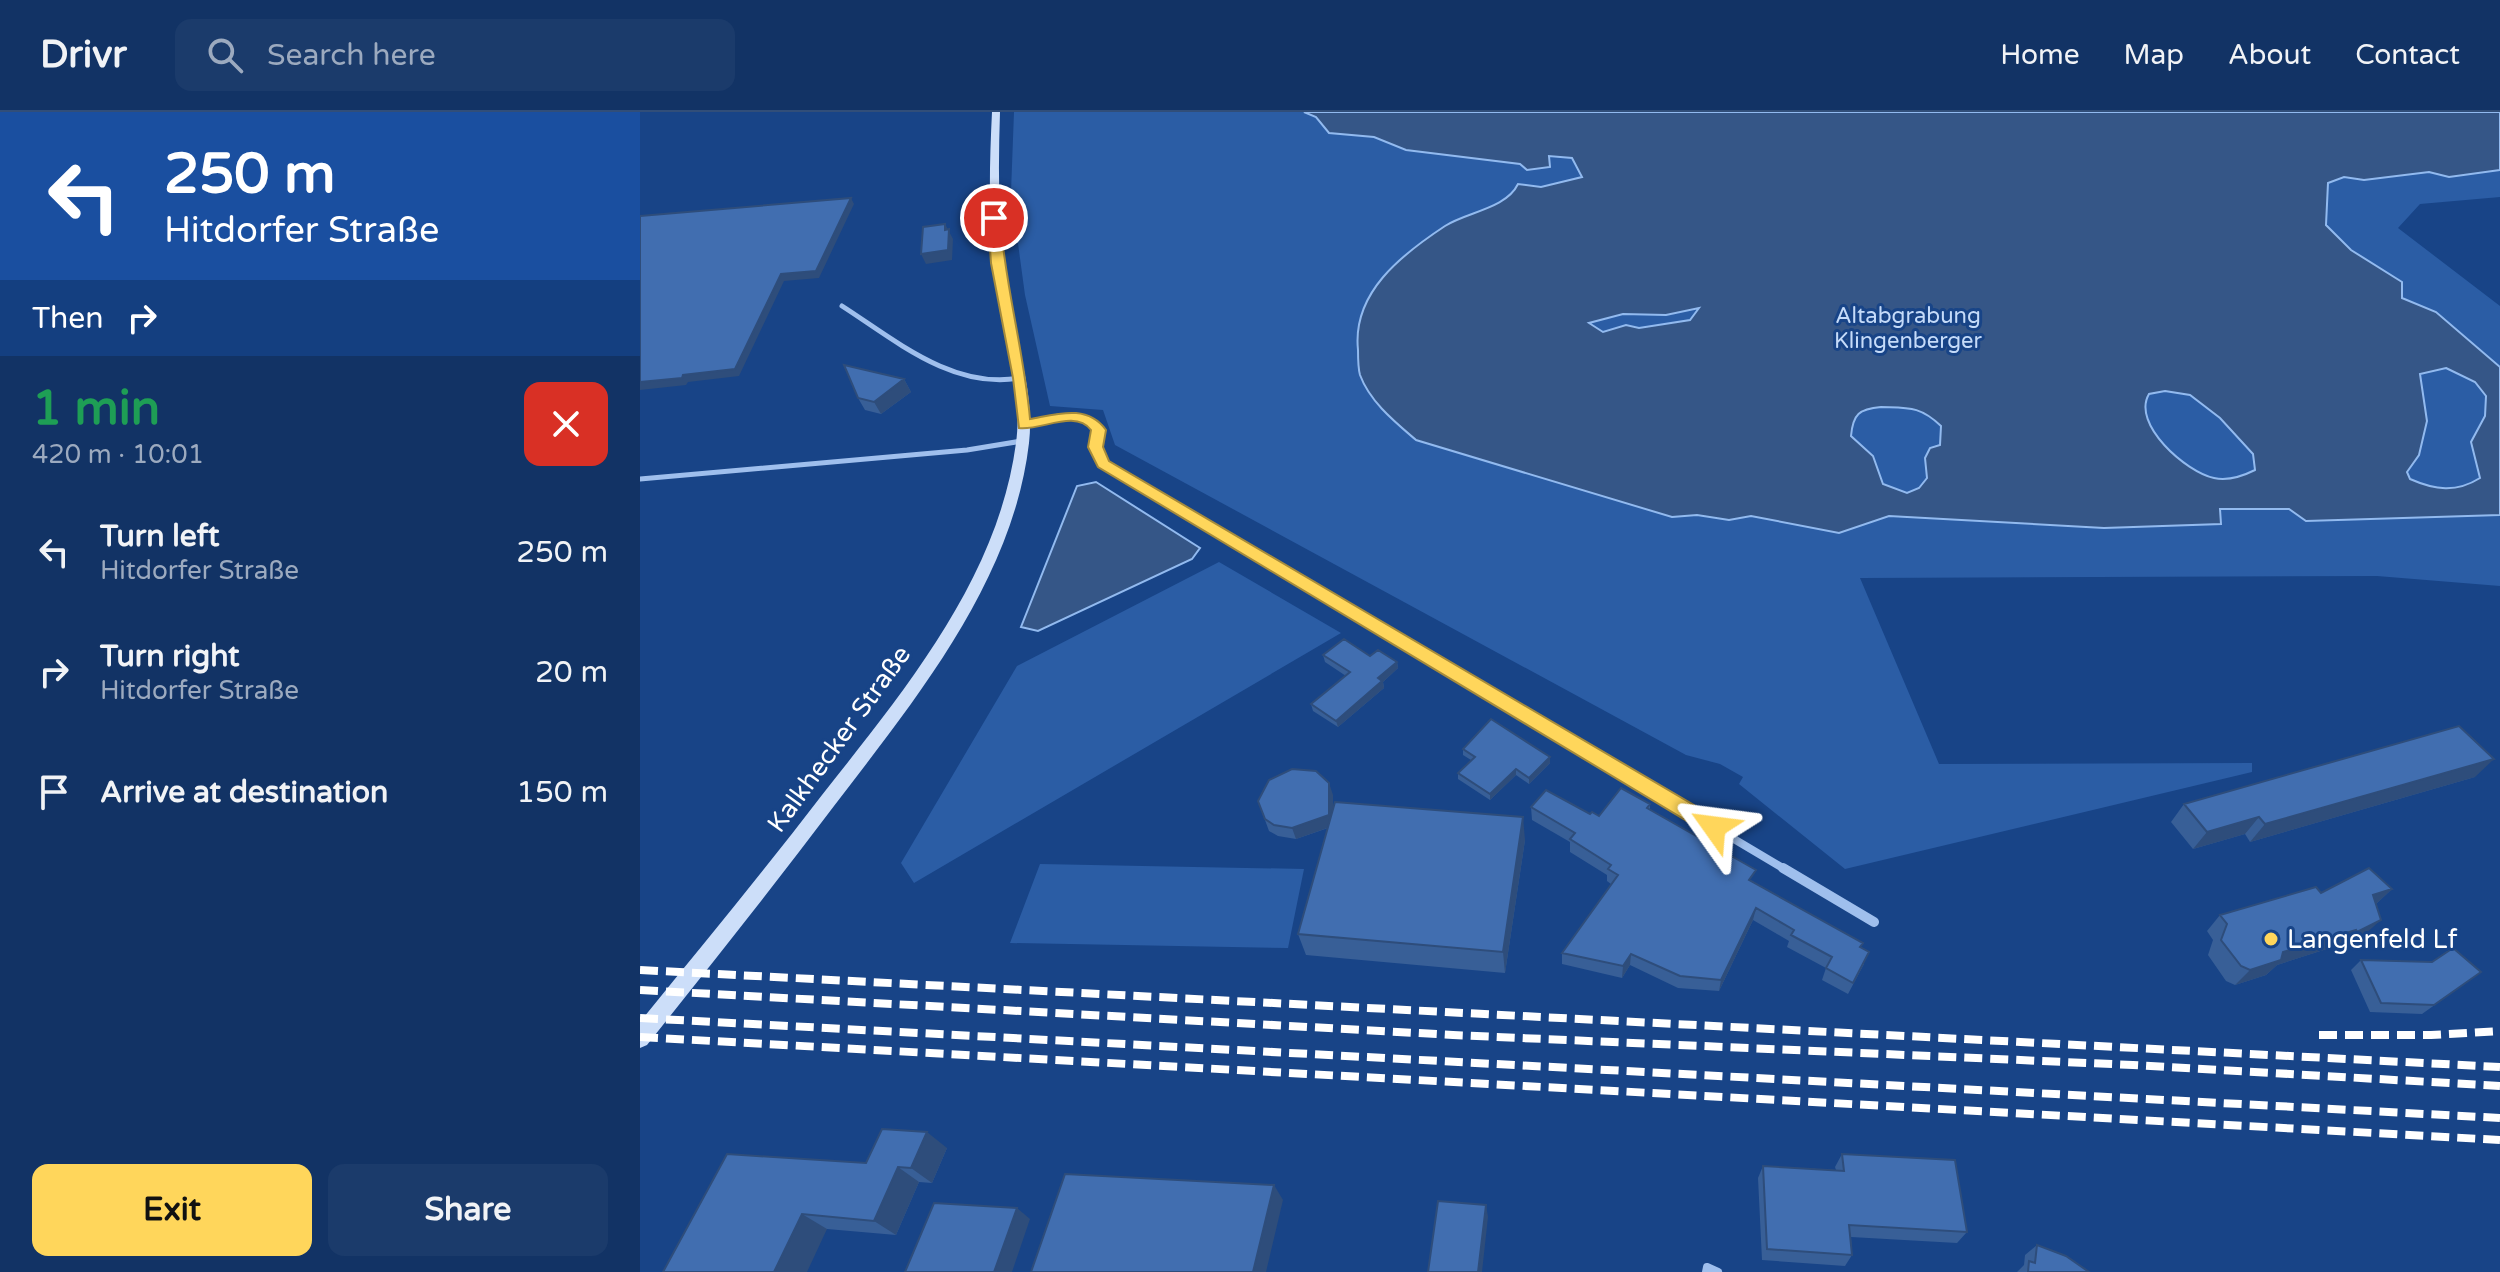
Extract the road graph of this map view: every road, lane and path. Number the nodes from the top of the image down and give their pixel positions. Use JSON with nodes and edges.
{"nodes":[{"id":1,"x":996,"y":112,"type":"edge"},
{"id":2,"x":842,"y":306,"type":"dead end"},
{"id":3,"x":1020,"y":378,"type":"junction"},
{"id":4,"x":1024,"y":433,"type":"junction"},
{"id":5,"x":640,"y":479,"type":"edge"},
{"id":6,"x":1874,"y":922,"type":"dead end"},
{"id":7,"x":640,"y":1038,"type":"edge"},
{"id":8,"x":1706,"y":1272,"type":"edge"},
{"id":9,"x":1718,"y":1272,"type":"edge"}],
"edges":[{"from":1,"to":3,"type":"main road","name":"Kalkhecker Straße"},
{"from":2,"to":3,"type":"lane"},
{"from":3,"to":4,"type":"main road","name":"Kalkhecker Straße"},
{"from":4,"to":5,"type":"lane"},
{"from":4,"to":6,"type":"street"},
{"from":4,"to":7,"type":"main road","name":"Kalkhecker Straße"},
{"from":8,"to":9,"type":"lane"}]}
